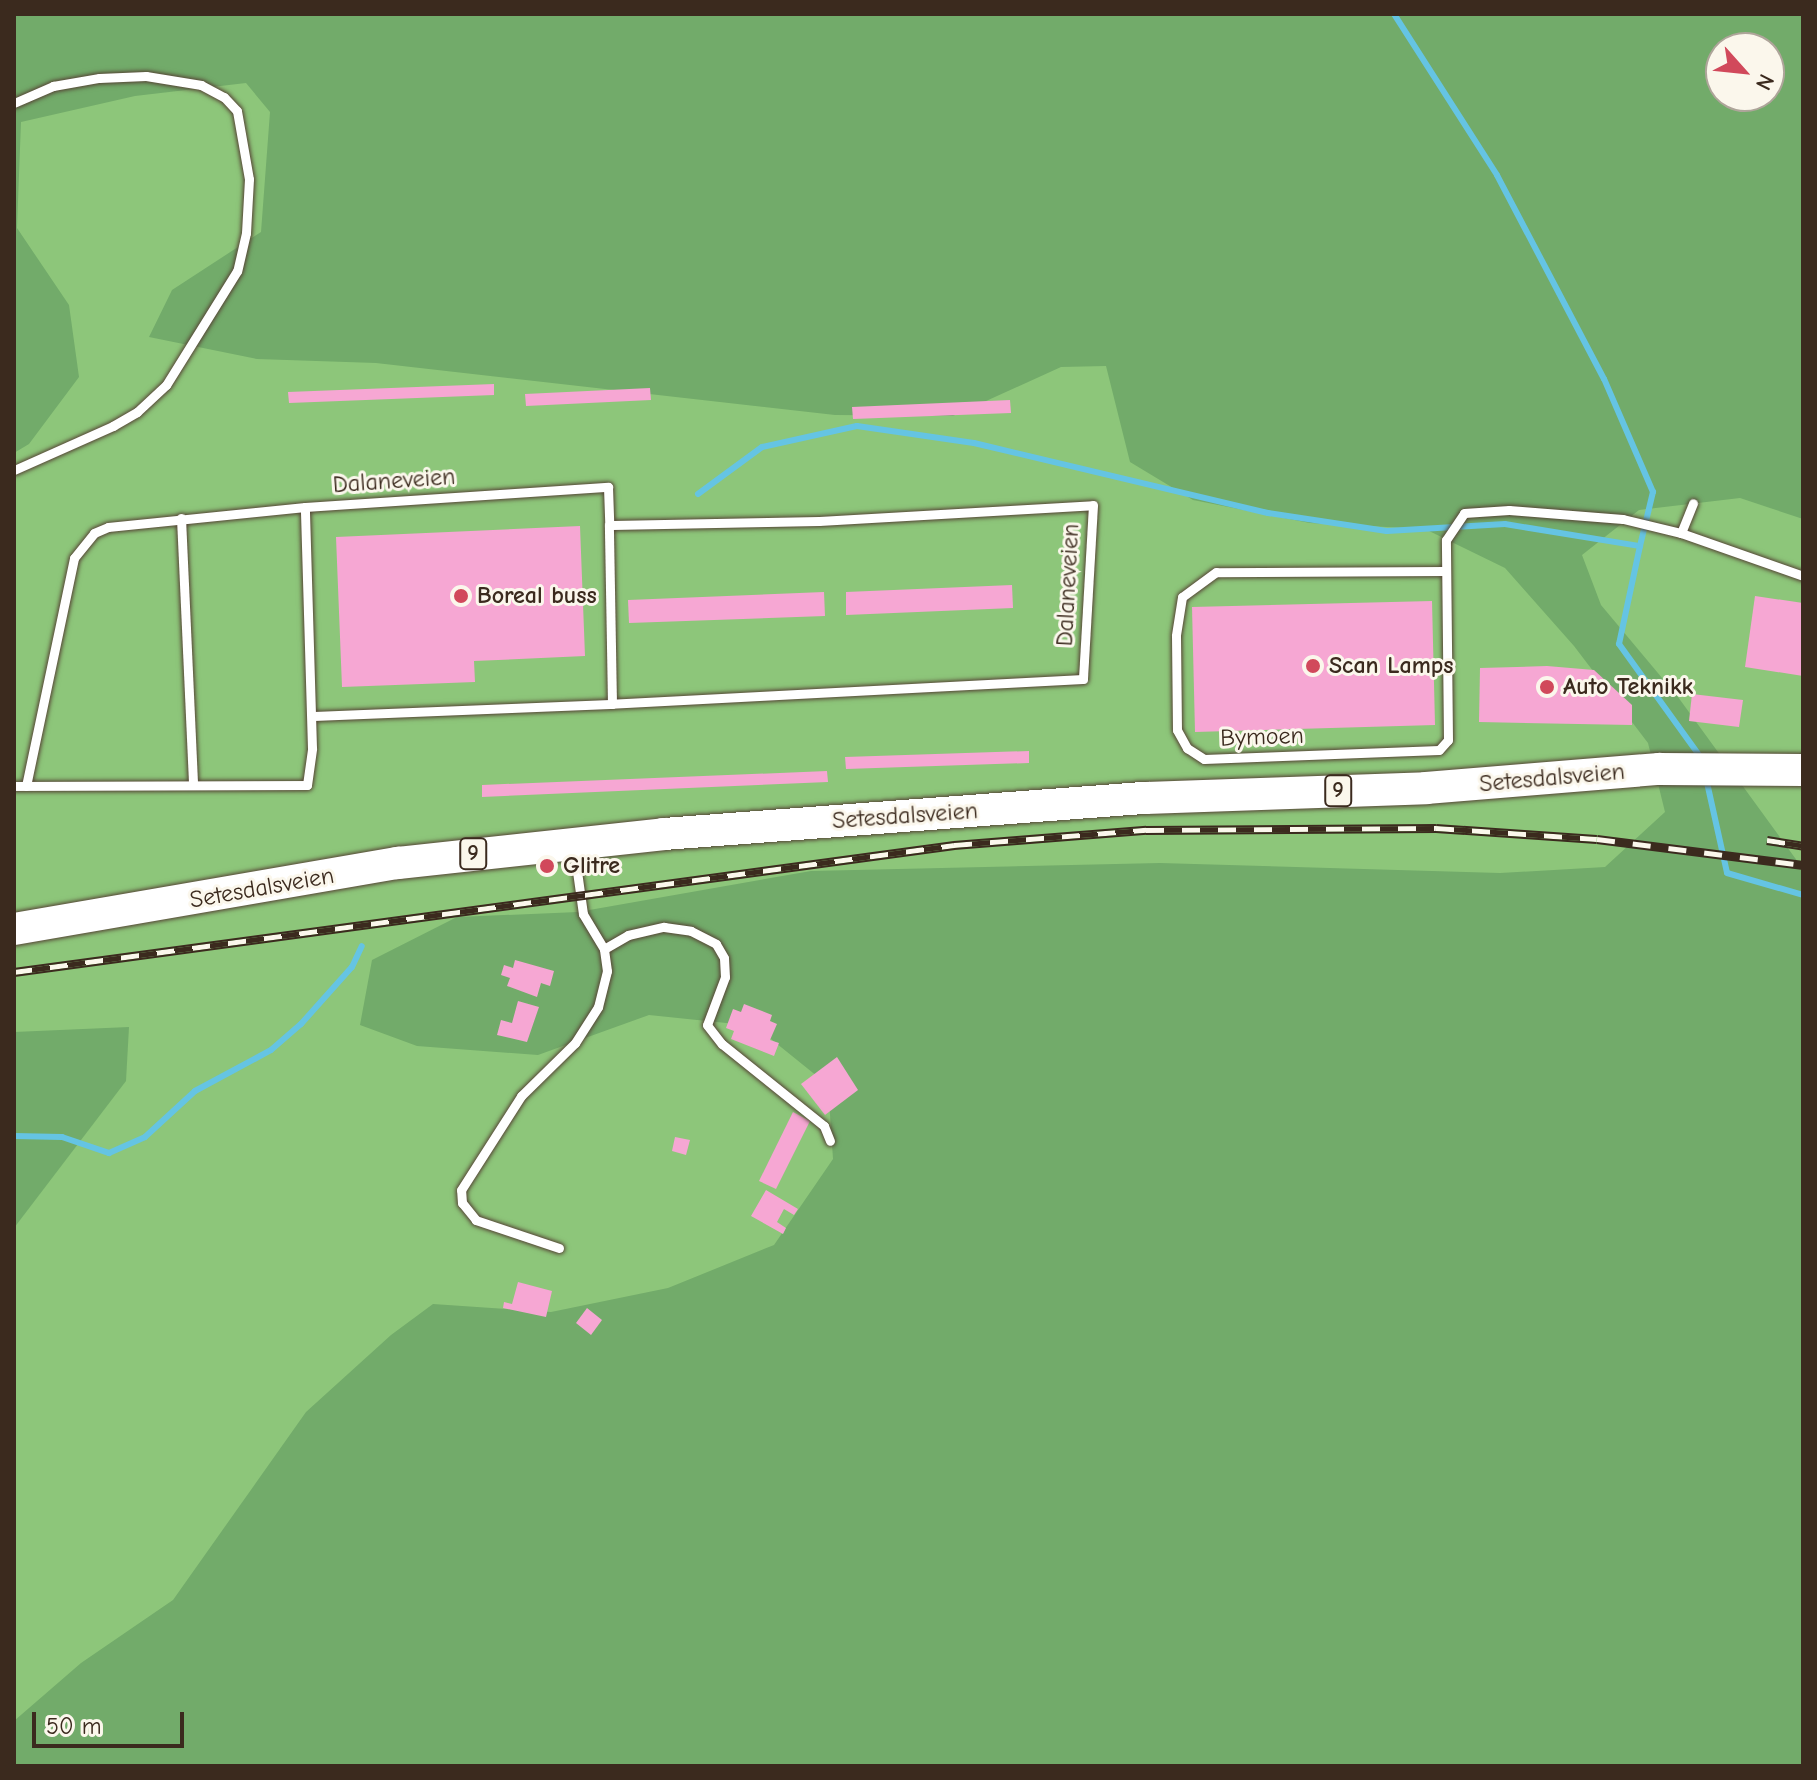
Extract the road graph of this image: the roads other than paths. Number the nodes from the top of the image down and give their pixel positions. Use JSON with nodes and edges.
{"nodes":[{"id":1,"x":14,"y":103,"type":"edge"},
{"id":2,"x":14,"y":470,"type":"edge"},
{"id":3,"x":1693,"y":503,"type":"dead end"},
{"id":4,"x":305,"y":507,"type":"junction"},
{"id":5,"x":181,"y":518,"type":"junction"},
{"id":6,"x":609,"y":525,"type":"junction"},
{"id":7,"x":1681,"y":533,"type":"junction"},
{"id":8,"x":1445,"y":571,"type":"junction"},
{"id":9,"x":1803,"y":576,"type":"edge"},
{"id":10,"x":612,"y":704,"type":"junction"},
{"id":11,"x":312,"y":716,"type":"junction"},
{"id":12,"x":1803,"y":770,"type":"edge"},
{"id":13,"x":193,"y":784,"type":"junction"},
{"id":14,"x":14,"y":786,"type":"edge"},
{"id":15,"x":26,"y":786,"type":"junction"},
{"id":16,"x":574,"y":842,"type":"junction"},
{"id":17,"x":14,"y":929,"type":"edge"},
{"id":18,"x":604,"y":949,"type":"junction"},
{"id":19,"x":830,"y":1141,"type":"dead end"},
{"id":20,"x":559,"y":1248,"type":"dead end"}],
"edges":[{"from":1,"to":2,"type":"lane"},
{"from":3,"to":7,"type":"lane"},
{"from":4,"to":5,"type":"lane"},
{"from":4,"to":6,"type":"lane","name":"Dalaneveien"},
{"from":4,"to":11,"type":"lane","name":"Dalaneveien"},
{"from":5,"to":13,"type":"lane"},
{"from":5,"to":15,"type":"lane"},
{"from":6,"to":10,"type":"lane","name":"Dalaneveien"},
{"from":6,"to":10,"type":"lane","name":"Dalaneveien"},
{"from":7,"to":8,"type":"lane","name":"Bymoen"},
{"from":7,"to":9,"type":"lane","name":"Bymoen"},
{"from":8,"to":8,"type":"lane","name":"Bymoen"},
{"from":10,"to":11,"type":"lane","name":"Dalaneveien"},
{"from":11,"to":13,"type":"lane","name":"Dalaneveien"},
{"from":12,"to":16,"type":"highway","name":"Setesdalsveien","number":"9"},
{"from":13,"to":15,"type":"lane","name":"Dalaneveien"},
{"from":14,"to":15,"type":"lane","name":"Dalaneveien"},
{"from":16,"to":17,"type":"highway","name":"Setesdalsveien","number":"9"},
{"from":16,"to":18,"type":"lane"},
{"from":18,"to":19,"type":"lane"},
{"from":18,"to":20,"type":"lane"}]}
